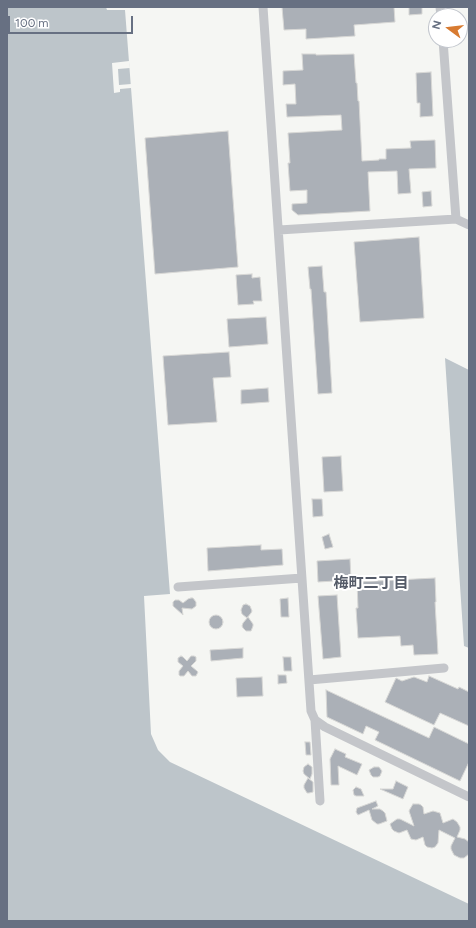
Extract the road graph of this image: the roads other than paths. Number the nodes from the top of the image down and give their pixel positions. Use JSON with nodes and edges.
{"nodes":[{"id":1,"x":263,"y":7,"type":"edge"},
{"id":2,"x":444,"y":48,"type":"edge"},
{"id":3,"x":456,"y":219,"type":"junction"},
{"id":4,"x":469,"y":225,"type":"edge"},
{"id":5,"x":279,"y":230,"type":"junction"},
{"id":6,"x":302,"y":578,"type":"junction"},
{"id":7,"x":178,"y":587,"type":"dead end"},
{"id":8,"x":444,"y":668,"type":"dead end"},
{"id":9,"x":309,"y":680,"type":"junction"},
{"id":10,"x":315,"y":720,"type":"junction"},
{"id":11,"x":469,"y":797,"type":"edge"},
{"id":12,"x":320,"y":801,"type":"dead end"}],
"edges":[{"from":1,"to":5,"type":"street"},
{"from":2,"to":3,"type":"street"},
{"from":3,"to":4,"type":"street"},
{"from":3,"to":5,"type":"street"},
{"from":5,"to":6,"type":"street"},
{"from":6,"to":7,"type":"street"},
{"from":6,"to":9,"type":"street"},
{"from":8,"to":9,"type":"street"},
{"from":9,"to":10,"type":"street"},
{"from":10,"to":11,"type":"street"},
{"from":10,"to":12,"type":"street"}]}
